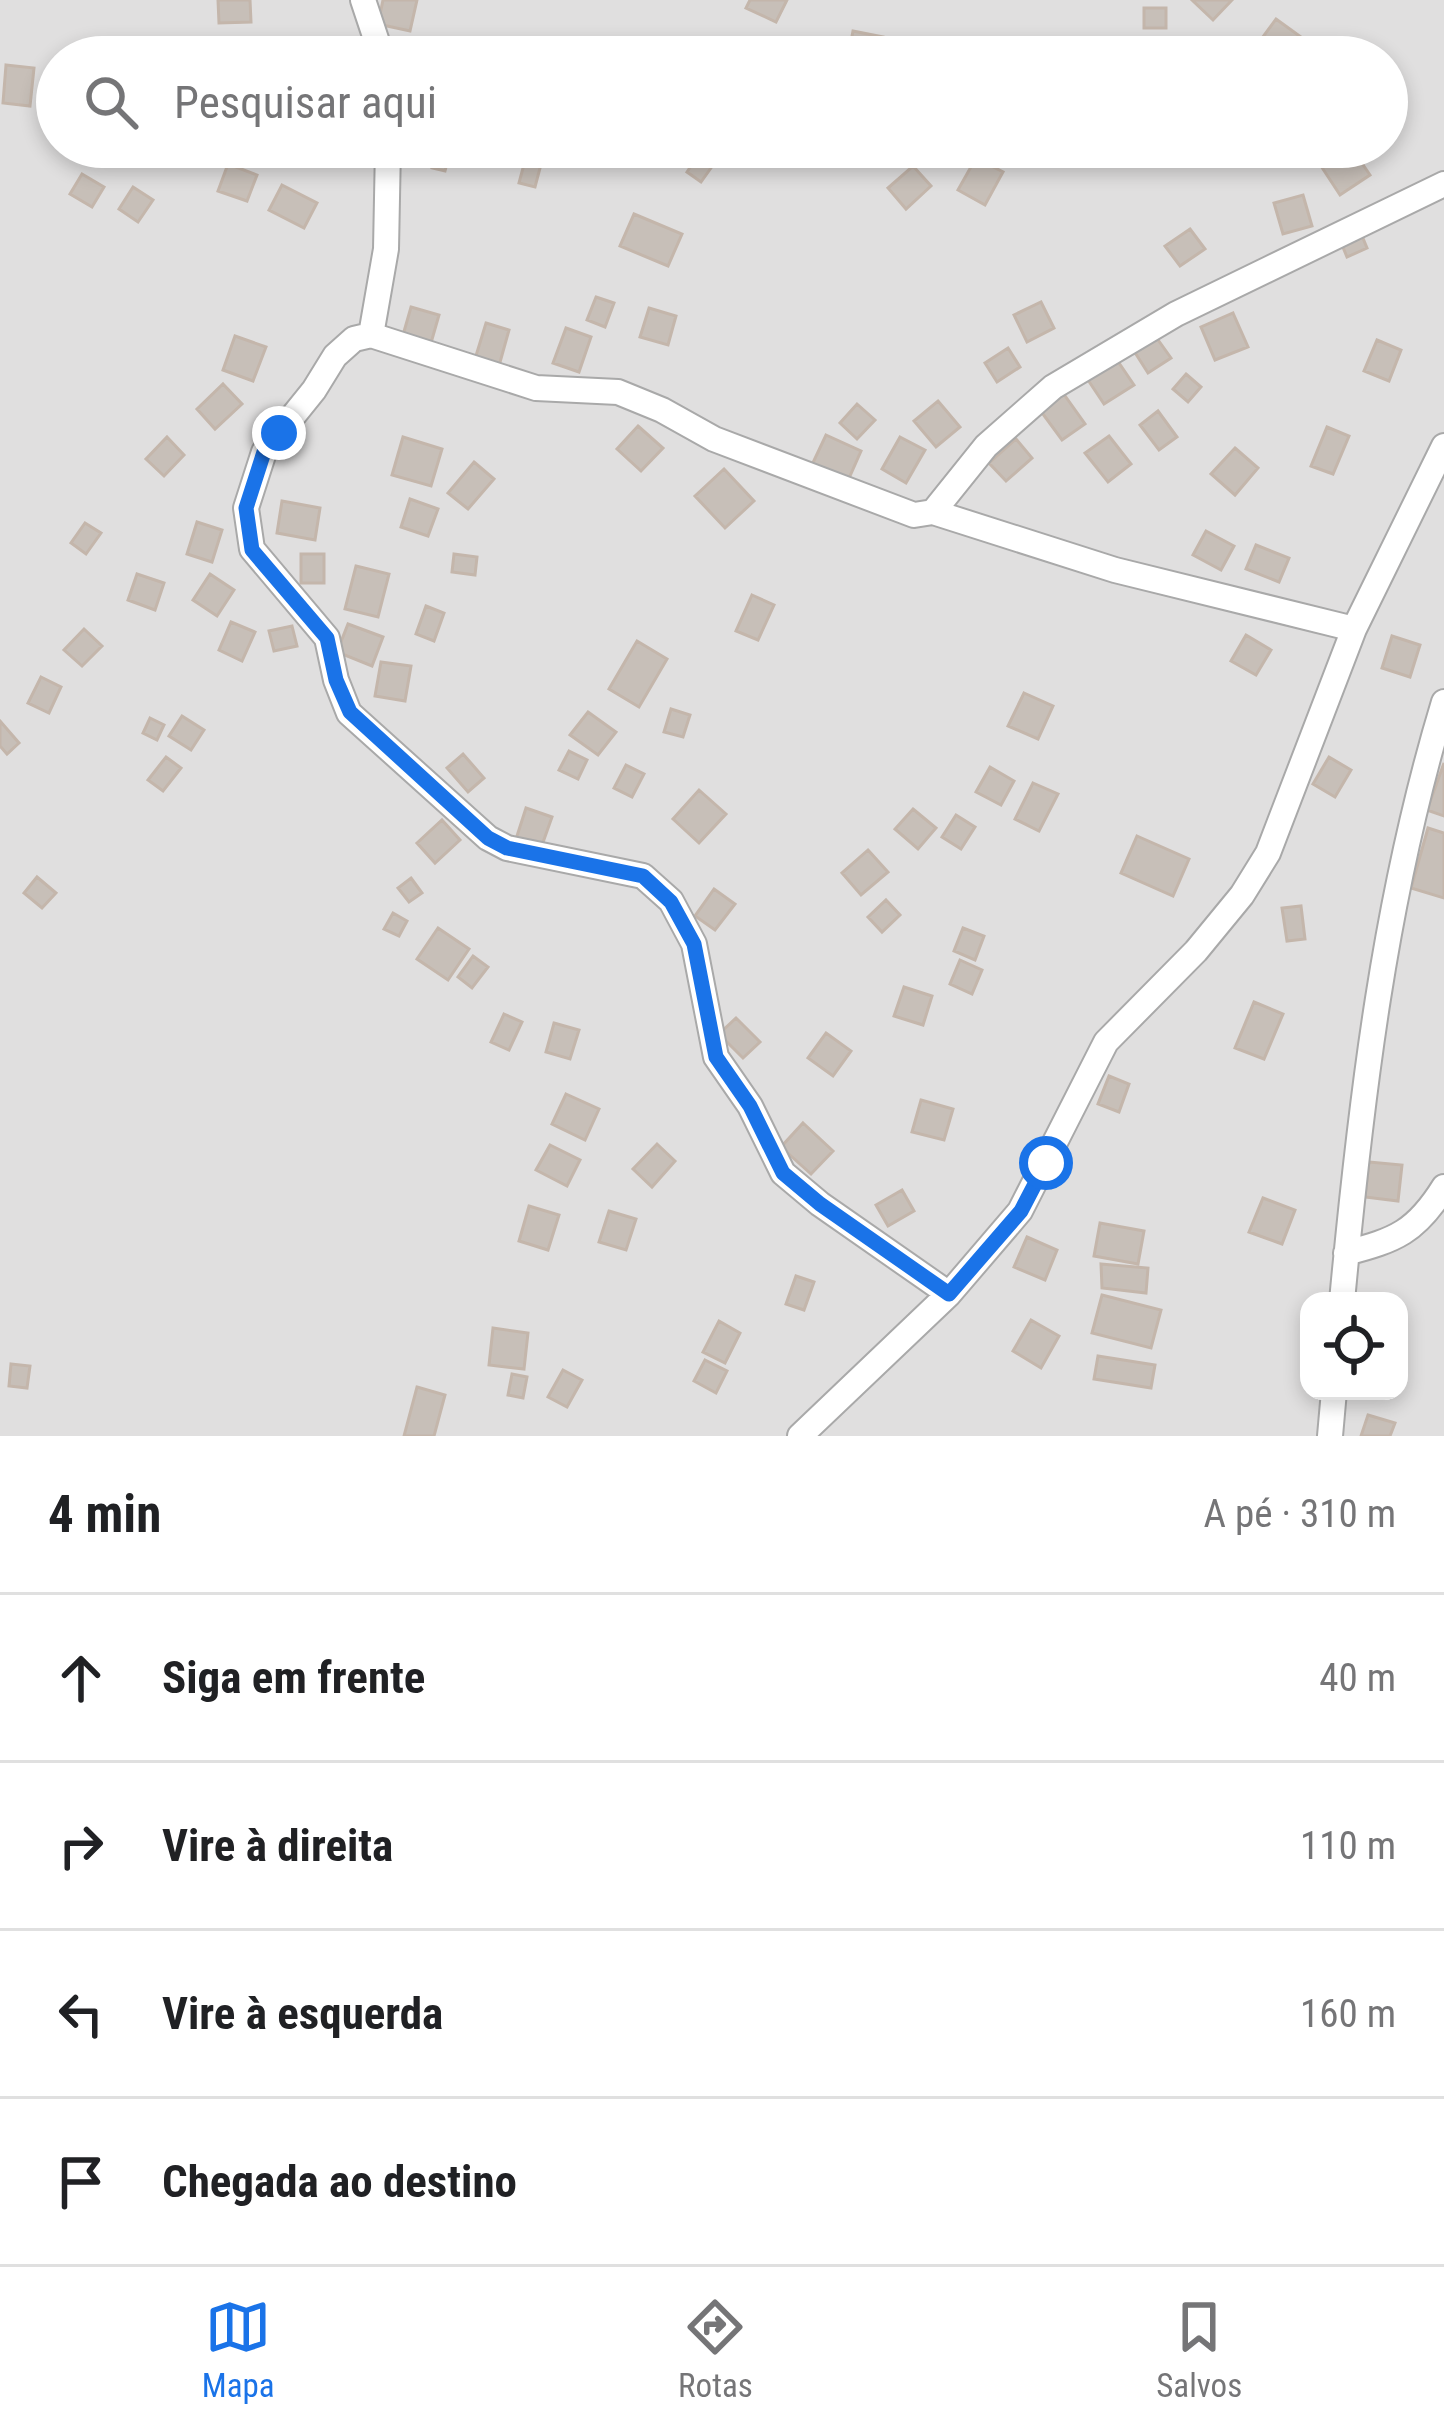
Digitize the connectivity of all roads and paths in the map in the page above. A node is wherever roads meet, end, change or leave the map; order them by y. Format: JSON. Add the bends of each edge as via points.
{"nodes":[{"id":1,"x":363,"y":0,"type":"edge"},
{"id":2,"x":376,"y":36,"type":"edge"},
{"id":3,"x":388,"y":168,"type":"edge"},
{"id":4,"x":1444,"y":184,"type":"edge"},
{"id":5,"x":371,"y":335,"type":"junction"},
{"id":6,"x":1444,"y":446,"type":"edge"},
{"id":7,"x":933,"y":512,"type":"junction"},
{"id":8,"x":1354,"y":628,"type":"junction"},
{"id":9,"x":1444,"y":701,"type":"edge"},
{"id":10,"x":1444,"y":1186,"type":"edge"},
{"id":11,"x":1346,"y":1253,"type":"junction"},
{"id":12,"x":1343,"y":1292,"type":"edge"},
{"id":13,"x":949,"y":1294,"type":"junction"},
{"id":14,"x":1333,"y":1400,"type":"edge"},
{"id":15,"x":800,"y":1436,"type":"edge"},
{"id":16,"x":1330,"y":1436,"type":"edge"}],
"edges":[{"from":1,"to":2,"type":"street"},
{"from":3,"to":5,"type":"street","via":[[386,249]]},
{"from":4,"to":7,"type":"street","via":[[1176,314],[1053,387],[986,446]]},
{"from":5,"to":7,"type":"street","via":[[536,388],[618,392],[892,508]]},
{"from":5,"to":13,"type":"street","via":[[335,356],[264,452],[246,508],[252,550],[327,638],[350,712],[488,838],[643,876],[671,902],[694,944],[716,1057],[783,1173]]},
{"from":6,"to":8,"type":"street"},
{"from":7,"to":8,"type":"street","via":[[1115,570]]},
{"from":8,"to":13,"type":"street","via":[[1268,853],[1196,952],[1106,1042],[1021,1211]]},
{"from":9,"to":11,"type":"street","via":[[1379,972]]},
{"from":10,"to":11,"type":"street","via":[[1398,1238]]},
{"from":11,"to":12,"type":"street"},
{"from":13,"to":15,"type":"street"},
{"from":14,"to":16,"type":"street"}]}
